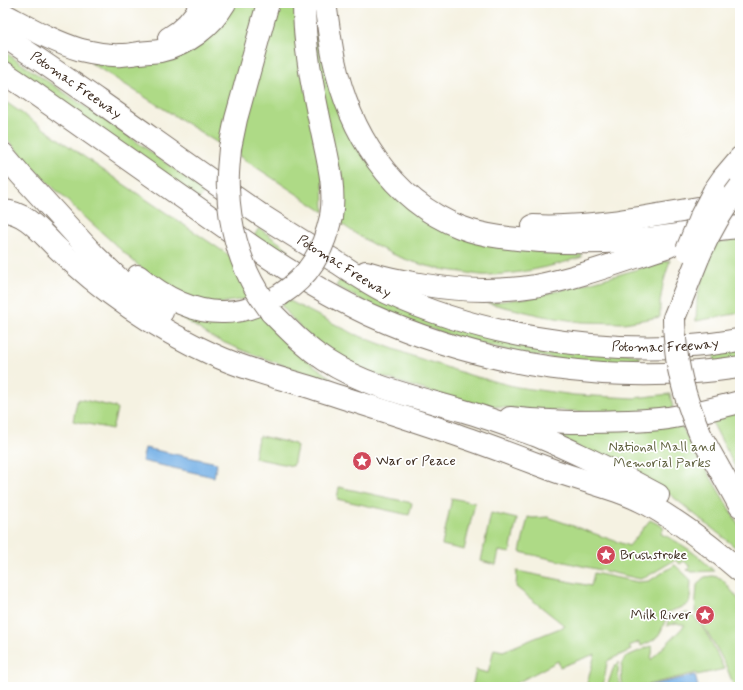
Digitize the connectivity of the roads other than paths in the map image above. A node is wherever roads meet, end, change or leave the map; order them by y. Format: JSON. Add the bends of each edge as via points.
{"nodes":[{"id":1,"x":202,"y":3,"type":"edge"},
{"id":2,"x":225,"y":3,"type":"edge"},
{"id":3,"x":268,"y":3,"type":"edge"},
{"id":4,"x":304,"y":3,"type":"edge"},
{"id":5,"x":325,"y":3,"type":"edge"},
{"id":6,"x":3,"y":14,"type":"edge"},
{"id":7,"x":3,"y":36,"type":"edge"},
{"id":8,"x":137,"y":53,"type":"junction"},
{"id":9,"x":3,"y":72,"type":"edge"},
{"id":10,"x":3,"y":149,"type":"edge"},
{"id":11,"x":3,"y":154,"type":"edge"},
{"id":12,"x":740,"y":158,"type":"edge"},
{"id":13,"x":740,"y":187,"type":"edge"},
{"id":14,"x":412,"y":198,"type":"junction"},
{"id":15,"x":740,"y":201,"type":"edge"},
{"id":16,"x":3,"y":211,"type":"edge"},
{"id":17,"x":734,"y":227,"type":"edge"},
{"id":18,"x":692,"y":256,"type":"junction"},
{"id":19,"x":334,"y":261,"type":"junction"},
{"id":20,"x":276,"y":304,"type":"junction"},
{"id":21,"x":740,"y":340,"type":"edge"},
{"id":22,"x":740,"y":367,"type":"edge"},
{"id":23,"x":288,"y":380,"type":"junction"},
{"id":24,"x":740,"y":402,"type":"edge"},
{"id":25,"x":465,"y":412,"type":"junction"},
{"id":26,"x":740,"y":506,"type":"edge"},
{"id":27,"x":740,"y":563,"type":"edge"},
{"id":28,"x":740,"y":571,"type":"edge"}],
"edges":[{"from":1,"to":8,"type":"highway","via":[[194,16],[173,36]]},
{"from":2,"to":8,"type":"highway","via":[[216,17],[188,40],[160,51]]},
{"from":3,"to":20,"type":"highway","bridge":true,"via":[[236,119],[230,148],[228,188],[229,204],[242,259],[257,292]]},
{"from":4,"to":20,"type":"highway","bridge":true,"via":[[311,78],[333,192],[333,204],[322,248],[308,271]]},
{"from":5,"to":14,"type":"highway","via":[[334,61],[352,118],[378,162]]},
{"from":6,"to":8,"type":"highway","via":[[80,50],[107,55]]},
{"from":7,"to":19,"type":"highway","name":"Potomac Freeway"},
{"from":9,"to":22,"type":"highway","name":"Potomac Freeway","via":[[275,262],[340,300],[392,325],[494,357],[575,371],[675,374]]},
{"from":10,"to":20,"type":"highway","via":[[125,265],[162,294],[186,305],[212,311],[240,310],[270,300]]},
{"from":11,"to":23,"type":"highway","via":[[95,256],[138,295],[204,338]]},
{"from":12,"to":18,"type":"highway","bridge":true,"via":[[722,178],[700,218]]},
{"from":13,"to":18,"type":"highway","bridge":true},
{"from":14,"to":15,"type":"highway","via":[[489,221],[522,226],[559,227],[629,219]]},
{"from":14,"to":17,"type":"highway","via":[[448,222],[462,228],[492,236],[528,240],[632,240]]},
{"from":16,"to":23,"type":"highway","via":[[17,213],[30,222],[106,292],[144,318],[226,360]]},
{"from":17,"to":19,"type":"highway","via":[[579,275],[514,289],[475,290],[418,284]]},
{"from":18,"to":26,"type":"highway","bridge":true,"via":[[677,287],[674,318],[679,367],[691,412],[701,436]]},
{"from":19,"to":21,"type":"highway","name":"Potomac Freeway","via":[[381,290],[409,302],[473,324],[518,334],[571,343],[642,347],[691,346]]},
{"from":20,"to":25,"type":"highway","via":[[297,338],[324,360],[349,374],[388,390]]},
{"from":23,"to":28,"type":"highway","via":[[460,436],[632,497],[692,532]]},
{"from":24,"to":25,"type":"highway","via":[[687,415],[624,422],[536,420]]},
{"from":25,"to":27,"type":"highway","via":[[538,436],[667,500],[700,524]]}]}
